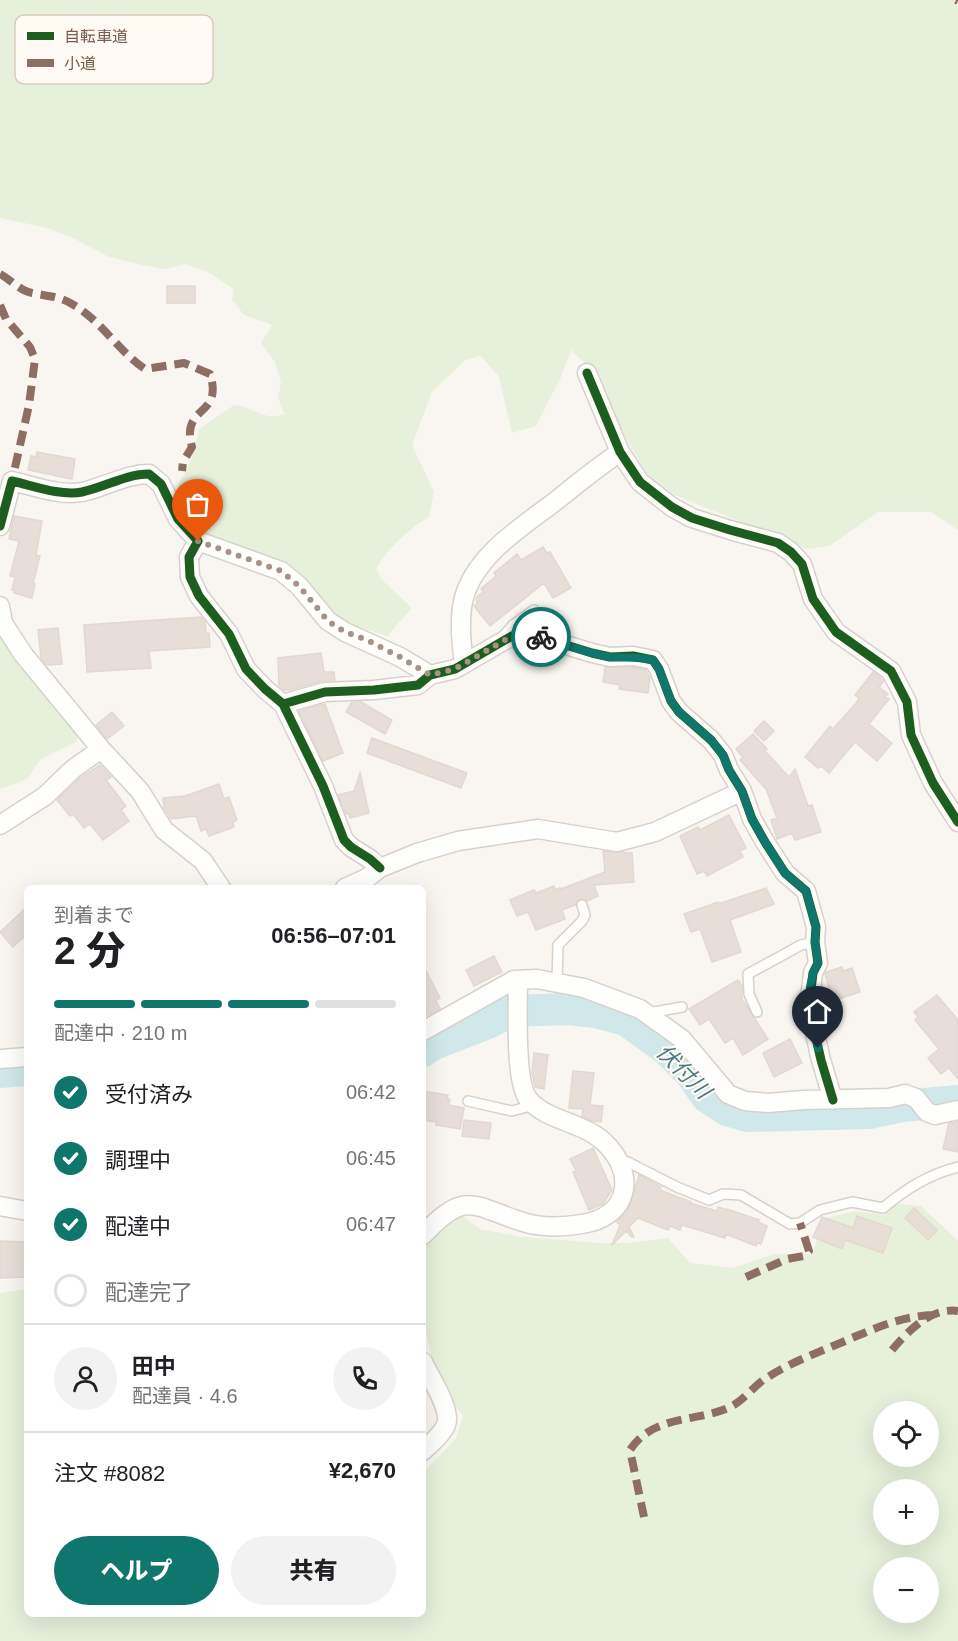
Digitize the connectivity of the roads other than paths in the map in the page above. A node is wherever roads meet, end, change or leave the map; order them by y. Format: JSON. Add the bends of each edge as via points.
{"nodes":[{"id":1,"x":587,"y":373,"type":"dead end"},
{"id":2,"x":620,"y":452,"type":"junction"},
{"id":3,"x":0,"y":526,"type":"edge"},
{"id":4,"x":198,"y":541,"type":"junction"},
{"id":5,"x":0,"y":606,"type":"edge"},
{"id":6,"x":464,"y":664,"type":"junction"},
{"id":7,"x":430,"y":675,"type":"junction"},
{"id":8,"x":283,"y":704,"type":"junction"},
{"id":9,"x":101,"y":749,"type":"junction"},
{"id":10,"x":742,"y":791,"type":"junction"},
{"id":11,"x":958,"y":822,"type":"edge"},
{"id":12,"x":0,"y":825,"type":"edge"},
{"id":13,"x":380,"y":868,"type":"junction"},
{"id":14,"x":219,"y":885,"type":"edge"},
{"id":15,"x":352,"y":885,"type":"edge"},
{"id":16,"x":582,"y":904,"type":"dead end"},
{"id":17,"x":815,"y":942,"type":"junction"},
{"id":18,"x":518,"y":980,"type":"junction"},
{"id":19,"x":557,"y":983,"type":"junction"},
{"id":20,"x":682,"y":1008,"type":"dead end"},
{"id":21,"x":757,"y":1012,"type":"dead end"},
{"id":22,"x":647,"y":1014,"type":"junction"},
{"id":23,"x":426,"y":1029,"type":"edge"},
{"id":24,"x":24,"y":1057,"type":"edge"},
{"id":25,"x":0,"y":1059,"type":"edge"},
{"id":26,"x":833,"y":1100,"type":"junction"},
{"id":27,"x":468,"y":1101,"type":"dead end"},
{"id":28,"x":534,"y":1105,"type":"junction"},
{"id":29,"x":958,"y":1110,"type":"edge"},
{"id":30,"x":620,"y":1161,"type":"junction"},
{"id":31,"x":958,"y":1167,"type":"edge"},
{"id":32,"x":0,"y":1206,"type":"edge"},
{"id":33,"x":24,"y":1210,"type":"edge"},
{"id":34,"x":426,"y":1232,"type":"edge"},
{"id":35,"x":426,"y":1368,"type":"edge"},
{"id":36,"x":426,"y":1448,"type":"edge"}],
"edges":[{"from":1,"to":2,"type":"street"},
{"from":2,"to":6,"type":"street","via":[[521,527],[477,569],[466,592],[462,615],[460,640]]},
{"from":2,"to":11,"type":"street","via":[[640,483],[672,507],[711,525],[778,543],[802,564],[813,599],[836,632],[891,671],[907,702],[911,735],[933,783]]},
{"from":3,"to":4,"type":"street","via":[[12,481],[55,491],[80,492],[150,474],[161,484],[178,519]]},
{"from":4,"to":7,"type":"street","via":[[281,571],[328,621]]},
{"from":4,"to":8,"type":"street","via":[[189,557],[190,577],[199,596],[229,634],[246,669]]},
{"from":5,"to":9,"type":"street","via":[[3,623],[23,654]]},
{"from":6,"to":7,"type":"street"},
{"from":6,"to":10,"type":"street","via":[[512,636],[527,633],[610,657],[653,660],[671,701],[723,755]]},
{"from":7,"to":8,"type":"street","via":[[418,685],[404,688],[325,692]]},
{"from":8,"to":13,"type":"street","via":[[344,840]]},
{"from":9,"to":12,"type":"street","via":[[45,796]]},
{"from":9,"to":14,"type":"street","via":[[140,791],[164,830],[203,861]]},
{"from":10,"to":13,"type":"street","via":[[655,832],[617,842],[538,829],[443,845]]},
{"from":10,"to":17,"type":"street","via":[[765,842],[785,873],[806,891],[816,927]]},
{"from":13,"to":15,"type":"street"},
{"from":16,"to":19,"type":"lane","via":[[582,921],[558,945]]},
{"from":17,"to":21,"type":"lane","via":[[801,945],[748,974],[749,994]]},
{"from":17,"to":26,"type":"street","via":[[818,963],[810,987],[809,1008]]},
{"from":18,"to":19,"type":"street"},
{"from":18,"to":23,"type":"street"},
{"from":18,"to":28,"type":"street","via":[[519,1069],[522,1089]]},
{"from":19,"to":22,"type":"street","via":[[600,994]]},
{"from":20,"to":22,"type":"lane"},
{"from":22,"to":26,"type":"street","via":[[682,1039],[728,1094],[745,1101],[768,1103]]},
{"from":24,"to":25,"type":"street"},
{"from":26,"to":29,"type":"street","via":[[905,1094],[935,1115]]},
{"from":27,"to":28,"type":"lane","via":[[512,1111]]},
{"from":28,"to":30,"type":"street","via":[[595,1134]]},
{"from":30,"to":31,"type":"lane","via":[[709,1200],[723,1194],[741,1195],[790,1224],[800,1223],[820,1210],[852,1202],[883,1208],[918,1182]]},
{"from":30,"to":34,"type":"street","via":[[625,1181],[622,1198],[614,1210],[597,1221],[560,1226],[524,1223],[472,1204],[446,1213]]},
{"from":32,"to":33,"type":"street"},
{"from":35,"to":36,"type":"street","via":[[447,1418],[446,1426]]}]}
